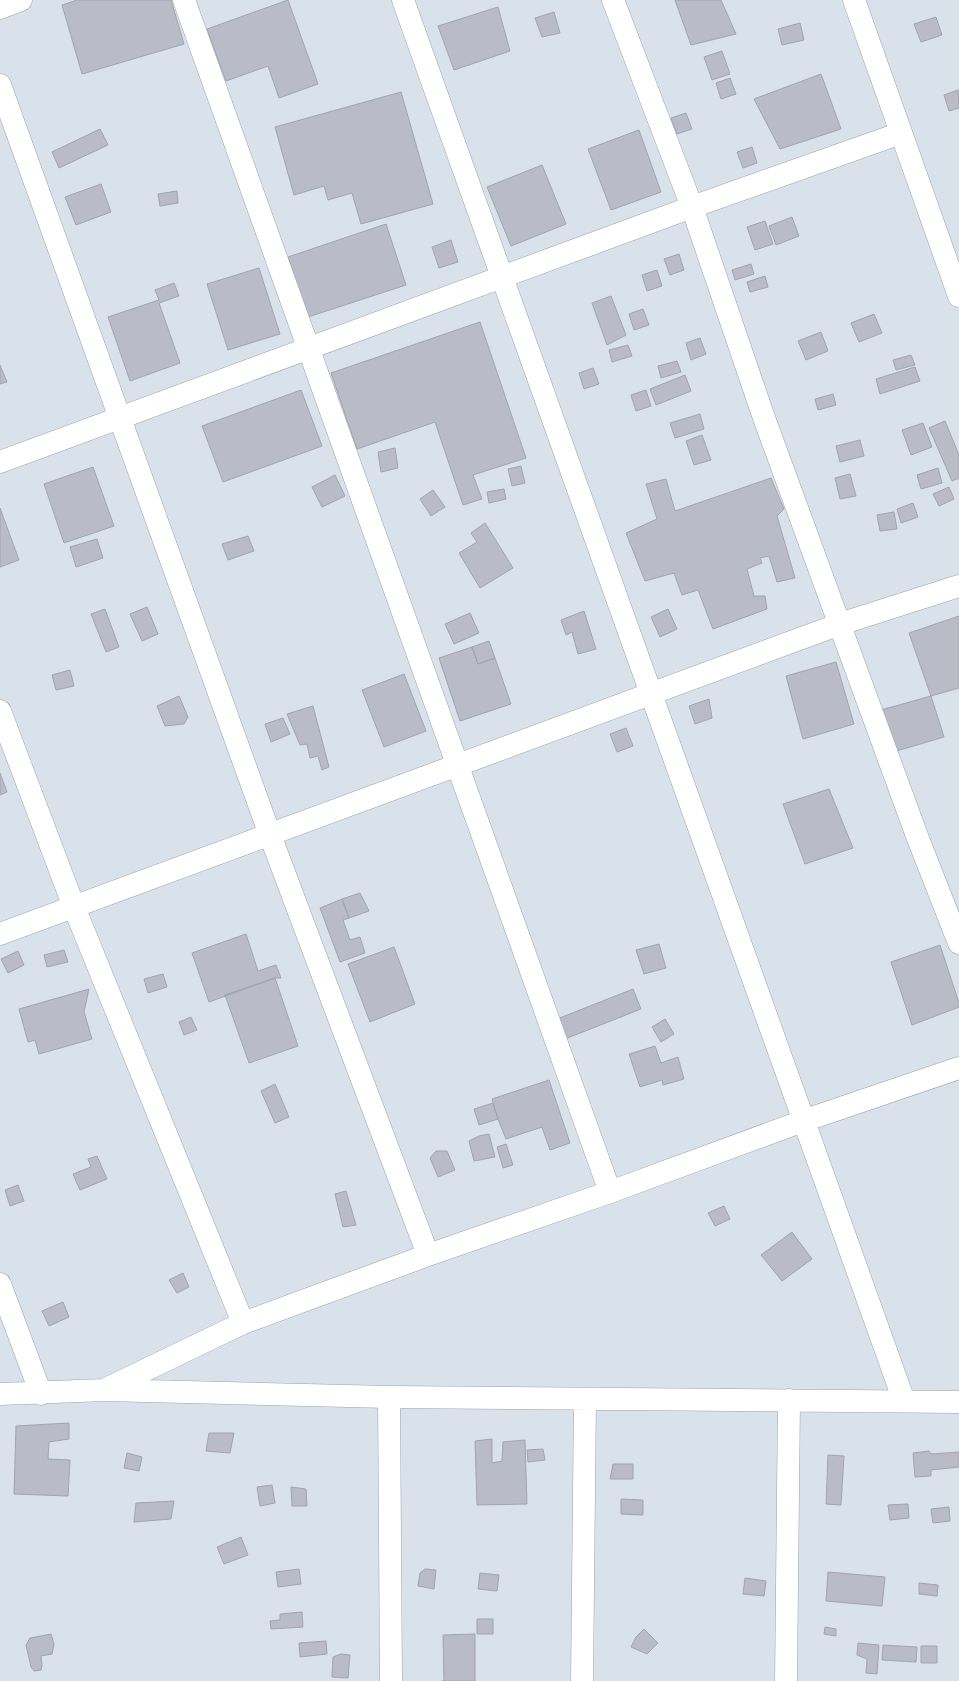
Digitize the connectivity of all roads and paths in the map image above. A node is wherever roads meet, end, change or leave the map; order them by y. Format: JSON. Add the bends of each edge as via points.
{"nodes":[{"id":1,"x":21,"y":0,"type":"edge"},
{"id":2,"x":184,"y":0,"type":"edge"},
{"id":3,"x":403,"y":0,"type":"edge"},
{"id":4,"x":613,"y":0,"type":"edge"},
{"id":5,"x":854,"y":0,"type":"edge"},
{"id":6,"x":0,"y":8,"type":"edge"},
{"id":7,"x":0,"y":85,"type":"edge"},
{"id":8,"x":901,"y":133,"type":"junction"},
{"id":9,"x":692,"y":207,"type":"junction"},
{"id":10,"x":502,"y":278,"type":"junction"},
{"id":11,"x":959,"y":296,"type":"edge"},
{"id":12,"x":306,"y":349,"type":"junction"},
{"id":13,"x":120,"y":418,"type":"junction"},
{"id":14,"x":0,"y":462,"type":"edge"},
{"id":15,"x":959,"y":586,"type":"edge"},
{"id":16,"x":840,"y":624,"type":"junction"},
{"id":17,"x":651,"y":694,"type":"junction"},
{"id":18,"x":0,"y":711,"type":"edge"},
{"id":19,"x":455,"y":767,"type":"junction"},
{"id":20,"x":270,"y":835,"type":"junction"},
{"id":21,"x":74,"y":907,"type":"junction"},
{"id":22,"x":0,"y":934,"type":"edge"},
{"id":23,"x":959,"y":943,"type":"edge"},
{"id":24,"x":959,"y":1068,"type":"edge"},
{"id":25,"x":803,"y":1121,"type":"junction"},
{"id":26,"x":610,"y":1192,"type":"junction"},
{"id":27,"x":428,"y":1255,"type":"junction"},
{"id":28,"x":0,"y":1284,"type":"edge"},
{"id":29,"x":243,"y":1323,"type":"junction"},
{"id":30,"x":105,"y":1390,"type":"junction"},
{"id":31,"x":0,"y":1394,"type":"edge"},
{"id":32,"x":41,"y":1394,"type":"junction"},
{"id":33,"x":389,"y":1397,"type":"junction"},
{"id":34,"x":585,"y":1399,"type":"junction"},
{"id":35,"x":789,"y":1400,"type":"junction"},
{"id":36,"x":904,"y":1401,"type":"junction"},
{"id":37,"x":959,"y":1402,"type":"edge"},
{"id":38,"x":391,"y":1681,"type":"edge"},
{"id":39,"x":582,"y":1681,"type":"edge"},
{"id":40,"x":786,"y":1681,"type":"edge"}],
"edges":[{"from":1,"to":6,"type":"street"},
{"from":2,"to":12,"type":"street"},
{"from":3,"to":10,"type":"street"},
{"from":4,"to":9,"type":"street"},
{"from":5,"to":8,"type":"street"},
{"from":7,"to":13,"type":"street"},
{"from":8,"to":9,"type":"street"},
{"from":8,"to":11,"type":"street"},
{"from":9,"to":10,"type":"street"},
{"from":9,"to":16,"type":"street","via":[[763,415]]},
{"from":10,"to":12,"type":"street"},
{"from":10,"to":17,"type":"street"},
{"from":12,"to":13,"type":"street"},
{"from":12,"to":19,"type":"street"},
{"from":13,"to":14,"type":"street"},
{"from":13,"to":20,"type":"street"},
{"from":15,"to":16,"type":"street"},
{"from":16,"to":17,"type":"street"},
{"from":16,"to":23,"type":"street"},
{"from":17,"to":19,"type":"street"},
{"from":17,"to":25,"type":"street"},
{"from":18,"to":21,"type":"street"},
{"from":19,"to":20,"type":"street"},
{"from":19,"to":26,"type":"street"},
{"from":20,"to":21,"type":"street"},
{"from":20,"to":27,"type":"street"},
{"from":21,"to":22,"type":"street"},
{"from":21,"to":29,"type":"street"},
{"from":24,"to":25,"type":"street"},
{"from":25,"to":26,"type":"street"},
{"from":25,"to":36,"type":"street"},
{"from":26,"to":27,"type":"street"},
{"from":27,"to":29,"type":"street"},
{"from":28,"to":32,"type":"street"},
{"from":29,"to":30,"type":"street"},
{"from":30,"to":32,"type":"street"},
{"from":30,"to":33,"type":"street"},
{"from":31,"to":32,"type":"street"},
{"from":33,"to":34,"type":"street"},
{"from":33,"to":38,"type":"street"},
{"from":34,"to":35,"type":"street"},
{"from":34,"to":39,"type":"street"},
{"from":35,"to":36,"type":"street"},
{"from":35,"to":40,"type":"street"},
{"from":36,"to":37,"type":"street"}]}
